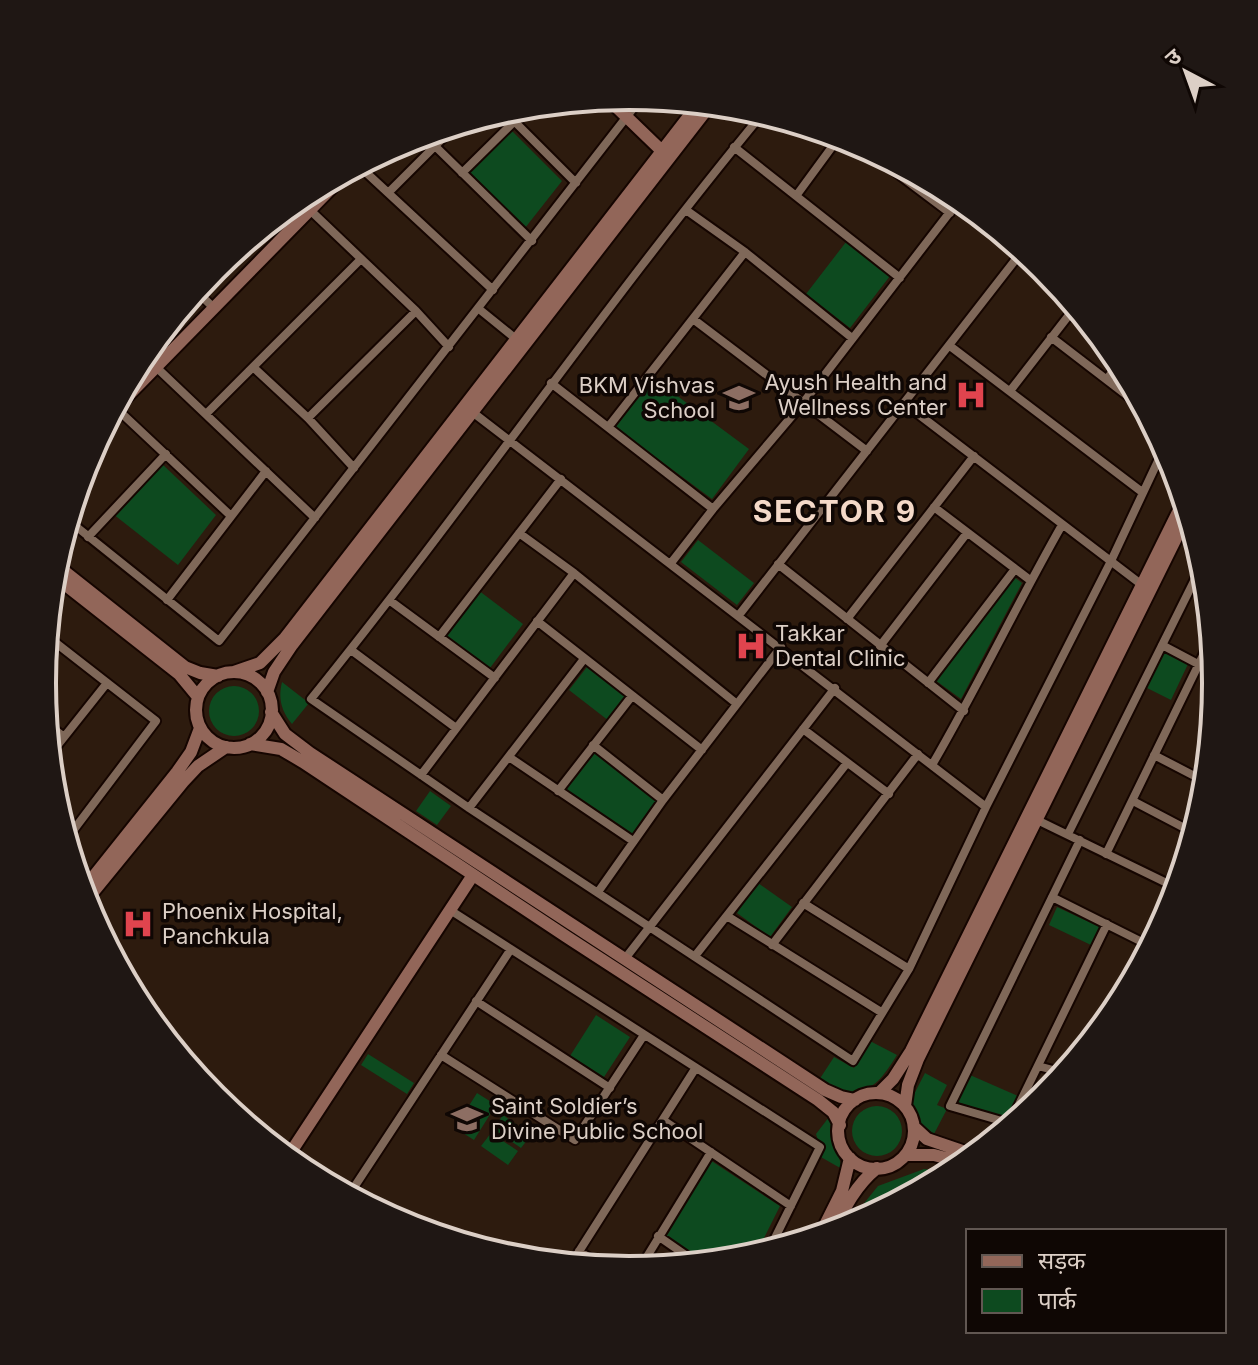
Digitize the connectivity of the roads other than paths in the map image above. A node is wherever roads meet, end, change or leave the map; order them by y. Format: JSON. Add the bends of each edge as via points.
{"nodes":[{"id":1,"x":621,"y":110,"type":"edge"},
{"id":2,"x":633,"y":110,"type":"edge"},
{"id":3,"x":693,"y":113,"type":"edge"},
{"id":4,"x":702,"y":114,"type":"edge"},
{"id":5,"x":628,"y":117,"type":"junction"},
{"id":6,"x":514,"y":121,"type":"edge"},
{"id":7,"x":513,"y":122,"type":"edge"},
{"id":8,"x":754,"y":124,"type":"edge"},
{"id":9,"x":439,"y":142,"type":"edge"},
{"id":10,"x":435,"y":146,"type":"junction"},
{"id":11,"x":734,"y":147,"type":"junction"},
{"id":12,"x":832,"y":147,"type":"edge"},
{"id":13,"x":665,"y":155,"type":"junction"},
{"id":14,"x":462,"y":173,"type":"junction"},
{"id":15,"x":367,"y":174,"type":"edge"},
{"id":16,"x":576,"y":183,"type":"junction"},
{"id":17,"x":910,"y":183,"type":"edge"},
{"id":18,"x":388,"y":193,"type":"junction"},
{"id":19,"x":796,"y":196,"type":"junction"},
{"id":20,"x":318,"y":201,"type":"edge"},
{"id":21,"x":310,"y":210,"type":"junction"},
{"id":22,"x":686,"y":210,"type":"junction"},
{"id":23,"x":952,"y":210,"type":"edge"},
{"id":24,"x":950,"y":213,"type":"junction"},
{"id":25,"x":532,"y":241,"type":"junction"},
{"id":26,"x":745,"y":252,"type":"junction"},
{"id":27,"x":360,"y":260,"type":"junction"},
{"id":28,"x":1015,"y":260,"type":"edge"},
{"id":29,"x":900,"y":278,"type":"junction"},
{"id":30,"x":493,"y":290,"type":"junction"},
{"id":31,"x":204,"y":299,"type":"edge"},
{"id":32,"x":214,"y":308,"type":"junction"},
{"id":33,"x":479,"y":309,"type":"junction"},
{"id":34,"x":416,"y":311,"type":"junction"},
{"id":35,"x":1069,"y":315,"type":"edge"},
{"id":36,"x":693,"y":319,"type":"junction"},
{"id":37,"x":1051,"y":337,"type":"junction"},
{"id":38,"x":852,"y":338,"type":"junction"},
{"id":39,"x":516,"y":339,"type":"junction"},
{"id":40,"x":950,"y":346,"type":"junction"},
{"id":41,"x":449,"y":347,"type":"junction"},
{"id":42,"x":156,"y":367,"type":"junction"},
{"id":43,"x":253,"y":367,"type":"junction"},
{"id":44,"x":1111,"y":374,"type":"edge"},
{"id":45,"x":1107,"y":379,"type":"junction"},
{"id":46,"x":142,"y":381,"type":"edge"},
{"id":47,"x":551,"y":383,"type":"junction"},
{"id":48,"x":1010,"y":391,"type":"junction"},
{"id":49,"x":1122,"y":391,"type":"edge"},
{"id":50,"x":803,"y":403,"type":"junction"},
{"id":51,"x":905,"y":404,"type":"junction"},
{"id":52,"x":468,"y":409,"type":"junction"},
{"id":53,"x":206,"y":414,"type":"junction"},
{"id":54,"x":121,"y":418,"type":"edge"},
{"id":55,"x":308,"y":418,"type":"junction"},
{"id":56,"x":609,"y":426,"type":"junction"},
{"id":57,"x":511,"y":440,"type":"junction"},
{"id":58,"x":867,"y":451,"type":"junction"},
{"id":59,"x":166,"y":454,"type":"junction"},
{"id":60,"x":974,"y":456,"type":"junction"},
{"id":61,"x":1157,"y":461,"type":"edge"},
{"id":62,"x":354,"y":468,"type":"junction"},
{"id":63,"x":266,"y":471,"type":"junction"},
{"id":64,"x":561,"y":479,"type":"junction"},
{"id":65,"x":1142,"y":492,"type":"junction"},
{"id":66,"x":934,"y":507,"type":"junction"},
{"id":67,"x":713,"y":509,"type":"junction"},
{"id":68,"x":231,"y":516,"type":"junction"},
{"id":69,"x":1177,"y":516,"type":"edge"},
{"id":70,"x":315,"y":518,"type":"junction"},
{"id":71,"x":1062,"y":525,"type":"junction"},
{"id":72,"x":78,"y":528,"type":"edge"},
{"id":73,"x":1180,"y":528,"type":"edge"},
{"id":74,"x":519,"y":533,"type":"junction"},
{"id":75,"x":967,"y":533,"type":"junction"},
{"id":76,"x":88,"y":537,"type":"junction"},
{"id":77,"x":1111,"y":561,"type":"junction"},
{"id":78,"x":671,"y":563,"type":"junction"},
{"id":79,"x":778,"y":564,"type":"junction"},
{"id":80,"x":1015,"y":569,"type":"junction"},
{"id":81,"x":67,"y":573,"type":"edge"},
{"id":82,"x":574,"y":573,"type":"junction"},
{"id":83,"x":1030,"y":580,"type":"junction"},
{"id":84,"x":1193,"y":583,"type":"edge"},
{"id":85,"x":65,"y":584,"type":"edge"},
{"id":86,"x":1146,"y":588,"type":"junction"},
{"id":87,"x":167,"y":600,"type":"junction"},
{"id":88,"x":389,"y":600,"type":"junction"},
{"id":89,"x":739,"y":615,"type":"junction"},
{"id":90,"x":847,"y":619,"type":"junction"},
{"id":91,"x":537,"y":621,"type":"junction"},
{"id":92,"x":439,"y":637,"type":"junction"},
{"id":93,"x":57,"y":644,"type":"edge"},
{"id":94,"x":1162,"y":645,"type":"junction"},
{"id":95,"x":880,"y":646,"type":"junction"},
{"id":96,"x":781,"y":647,"type":"junction"},
{"id":97,"x":351,"y":650,"type":"junction"},
{"id":98,"x":1201,"y":658,"type":"edge"},
{"id":99,"x":584,"y":659,"type":"junction"},
{"id":100,"x":1198,"y":664,"type":"junction"},
{"id":101,"x":234,"y":672,"type":"junction"},
{"id":102,"x":218,"y":676,"type":"junction"},
{"id":103,"x":495,"y":678,"type":"junction"},
{"id":104,"x":107,"y":683,"type":"junction"},
{"id":105,"x":928,"y":683,"type":"junction"},
{"id":106,"x":835,"y":688,"type":"junction"},
{"id":107,"x":267,"y":692,"type":"junction"},
{"id":108,"x":632,"y":696,"type":"junction"},
{"id":109,"x":198,"y":697,"type":"junction"},
{"id":110,"x":737,"y":704,"type":"junction"},
{"id":111,"x":964,"y":711,"type":"junction"},
{"id":112,"x":271,"y":712,"type":"junction"},
{"id":113,"x":200,"y":728,"type":"junction"},
{"id":114,"x":456,"y":728,"type":"junction"},
{"id":115,"x":803,"y":729,"type":"junction"},
{"id":116,"x":58,"y":733,"type":"edge"},
{"id":117,"x":64,"y":737,"type":"junction"},
{"id":118,"x":59,"y":743,"type":"edge"},
{"id":119,"x":250,"y":744,"type":"junction"},
{"id":120,"x":593,"y":745,"type":"junction"},
{"id":121,"x":226,"y":747,"type":"junction"},
{"id":122,"x":702,"y":750,"type":"junction"},
{"id":123,"x":918,"y":754,"type":"junction"},
{"id":124,"x":1154,"y":755,"type":"junction"},
{"id":125,"x":509,"y":757,"type":"junction"},
{"id":126,"x":847,"y":763,"type":"junction"},
{"id":127,"x":932,"y":765,"type":"junction"},
{"id":128,"x":421,"y":775,"type":"junction"},
{"id":129,"x":1194,"y":776,"type":"edge"},
{"id":130,"x":558,"y":791,"type":"junction"},
{"id":131,"x":889,"y":794,"type":"junction"},
{"id":132,"x":663,"y":800,"type":"junction"},
{"id":133,"x":1133,"y":801,"type":"junction"},
{"id":134,"x":986,"y":807,"type":"junction"},
{"id":135,"x":469,"y":808,"type":"junction"},
{"id":136,"x":1032,"y":818,"type":"junction"},
{"id":137,"x":1183,"y":827,"type":"edge"},
{"id":138,"x":75,"y":828,"type":"edge"},
{"id":139,"x":1068,"y":834,"type":"junction"},
{"id":140,"x":1080,"y":840,"type":"junction"},
{"id":141,"x":633,"y":841,"type":"junction"},
{"id":142,"x":1106,"y":854,"type":"junction"},
{"id":143,"x":473,"y":875,"type":"junction"},
{"id":144,"x":91,"y":880,"type":"edge"},
{"id":145,"x":1166,"y":883,"type":"edge"},
{"id":146,"x":95,"y":890,"type":"edge"},
{"id":147,"x":598,"y":892,"type":"junction"},
{"id":148,"x":1052,"y":897,"type":"junction"},
{"id":149,"x":803,"y":903,"type":"junction"},
{"id":150,"x":450,"y":910,"type":"junction"},
{"id":151,"x":727,"y":916,"type":"junction"},
{"id":152,"x":1107,"y":924,"type":"junction"},
{"id":153,"x":650,"y":926,"type":"junction"},
{"id":154,"x":1140,"y":941,"type":"edge"},
{"id":155,"x":772,"y":945,"type":"junction"},
{"id":156,"x":511,"y":949,"type":"junction"},
{"id":157,"x":695,"y":956,"type":"junction"},
{"id":158,"x":624,"y":960,"type":"junction"},
{"id":159,"x":909,"y":969,"type":"junction"},
{"id":160,"x":476,"y":1001,"type":"junction"},
{"id":161,"x":881,"y":1012,"type":"junction"},
{"id":162,"x":644,"y":1035,"type":"junction"},
{"id":163,"x":441,"y":1055,"type":"junction"},
{"id":164,"x":1038,"y":1066,"type":"junction"},
{"id":165,"x":695,"y":1069,"type":"junction"},
{"id":166,"x":1051,"y":1070,"type":"edge"},
{"id":167,"x":610,"y":1088,"type":"junction"},
{"id":168,"x":879,"y":1093,"type":"junction"},
{"id":169,"x":1023,"y":1098,"type":"edge"},
{"id":170,"x":855,"y":1100,"type":"junction"},
{"id":171,"x":905,"y":1106,"type":"junction"},
{"id":172,"x":663,"y":1120,"type":"junction"},
{"id":173,"x":998,"y":1120,"type":"edge"},
{"id":174,"x":840,"y":1125,"type":"junction"},
{"id":175,"x":914,"y":1127,"type":"junction"},
{"id":176,"x":294,"y":1147,"type":"edge"},
{"id":177,"x":960,"y":1150,"type":"edge"},
{"id":178,"x":711,"y":1152,"type":"junction"},
{"id":179,"x":906,"y":1155,"type":"junction"},
{"id":180,"x":850,"y":1158,"type":"junction"},
{"id":181,"x":948,"y":1159,"type":"edge"},
{"id":182,"x":877,"y":1168,"type":"junction"},
{"id":183,"x":355,"y":1186,"type":"edge"},
{"id":184,"x":791,"y":1206,"type":"junction"},
{"id":185,"x":842,"y":1214,"type":"edge"},
{"id":186,"x":828,"y":1220,"type":"edge"},
{"id":187,"x":658,"y":1236,"type":"junction"},
{"id":188,"x":776,"y":1236,"type":"edge"},
{"id":189,"x":579,"y":1251,"type":"joint"},
{"id":190,"x":583,"y":1253,"type":"edge"},
{"id":191,"x":682,"y":1253,"type":"edge"},
{"id":192,"x":647,"y":1255,"type":"edge"}],
"edges":[{"from":1,"to":5,"type":"street"},
{"from":2,"to":5,"type":"street"},
{"from":3,"to":13,"type":"street"},
{"from":4,"to":13,"type":"street"},
{"from":5,"to":13,"type":"street"},
{"from":5,"to":16,"type":"street"},
{"from":6,"to":16,"type":"street"},
{"from":7,"to":14,"type":"street"},
{"from":8,"to":11,"type":"street"},
{"from":9,"to":10,"type":"street"},
{"from":10,"to":14,"type":"street"},
{"from":10,"to":18,"type":"street"},
{"from":11,"to":19,"type":"street"},
{"from":11,"to":22,"type":"street"},
{"from":12,"to":19,"type":"street"},
{"from":13,"to":39,"type":"street"},
{"from":13,"to":52,"type":"street"},
{"from":14,"to":25,"type":"street"},
{"from":15,"to":18,"type":"street"},
{"from":16,"to":25,"type":"street"},
{"from":17,"to":24,"type":"street"},
{"from":18,"to":30,"type":"street"},
{"from":19,"to":29,"type":"street"},
{"from":20,"to":21,"type":"street"},
{"from":21,"to":27,"type":"street"},
{"from":21,"to":32,"type":"street"},
{"from":22,"to":26,"type":"street"},
{"from":22,"to":47,"type":"street"},
{"from":23,"to":24,"type":"street"},
{"from":24,"to":29,"type":"street"},
{"from":25,"to":30,"type":"street"},
{"from":26,"to":36,"type":"street"},
{"from":26,"to":38,"type":"street"},
{"from":27,"to":34,"type":"street"},
{"from":27,"to":43,"type":"street"},
{"from":28,"to":40,"type":"street"},
{"from":29,"to":38,"type":"street"},
{"from":30,"to":33,"type":"street"},
{"from":31,"to":32,"type":"street"},
{"from":32,"to":42,"type":"street"},
{"from":33,"to":39,"type":"street"},
{"from":33,"to":41,"type":"street"},
{"from":34,"to":41,"type":"street"},
{"from":34,"to":55,"type":"street"},
{"from":35,"to":37,"type":"street"},
{"from":36,"to":50,"type":"street"},
{"from":36,"to":56,"type":"street"},
{"from":37,"to":45,"type":"street"},
{"from":37,"to":48,"type":"street"},
{"from":38,"to":50,"type":"street"},
{"from":39,"to":52,"type":"street"},
{"from":40,"to":48,"type":"street"},
{"from":40,"to":51,"type":"street"},
{"from":41,"to":62,"type":"street"},
{"from":42,"to":46,"type":"street"},
{"from":42,"to":53,"type":"street"},
{"from":43,"to":53,"type":"street"},
{"from":43,"to":55,"type":"street"},
{"from":44,"to":45,"type":"street"},
{"from":45,"to":49,"type":"street"},
{"from":47,"to":56,"type":"street"},
{"from":47,"to":57,"type":"street"},
{"from":48,"to":65,"type":"street"},
{"from":50,"to":58,"type":"street"},
{"from":50,"to":67,"type":"street"},
{"from":51,"to":58,"type":"street"},
{"from":51,"to":60,"type":"street"},
{"from":52,"to":57,"type":"street"},
{"from":52,"to":101,"type":"street","via":[[285,638],[260,663]]},
{"from":52,"to":107,"type":"street","via":[[292,645]]},
{"from":53,"to":63,"type":"street"},
{"from":54,"to":59,"type":"street"},
{"from":55,"to":62,"type":"street"},
{"from":56,"to":67,"type":"street"},
{"from":57,"to":64,"type":"street"},
{"from":57,"to":88,"type":"street"},
{"from":58,"to":79,"type":"street"},
{"from":59,"to":68,"type":"street"},
{"from":59,"to":76,"type":"street"},
{"from":60,"to":66,"type":"street"},
{"from":60,"to":71,"type":"street"},
{"from":61,"to":65,"type":"street"},
{"from":62,"to":70,"type":"street"},
{"from":63,"to":68,"type":"street"},
{"from":63,"to":70,"type":"street"},
{"from":64,"to":74,"type":"street"},
{"from":64,"to":78,"type":"street"},
{"from":65,"to":77,"type":"street"},
{"from":66,"to":75,"type":"street"},
{"from":66,"to":90,"type":"street"},
{"from":67,"to":78,"type":"street"},
{"from":68,"to":87,"type":"street"},
{"from":69,"to":86,"type":"street"},
{"from":70,"to":87,"type":"street","via":[[219,641]]},
{"from":71,"to":77,"type":"street"},
{"from":71,"to":83,"type":"street"},
{"from":72,"to":76,"type":"street"},
{"from":73,"to":86,"type":"street"},
{"from":74,"to":82,"type":"street"},
{"from":74,"to":92,"type":"street"},
{"from":75,"to":80,"type":"street"},
{"from":75,"to":95,"type":"street"},
{"from":76,"to":87,"type":"street"},
{"from":77,"to":86,"type":"street"},
{"from":77,"to":134,"type":"street"},
{"from":78,"to":89,"type":"street"},
{"from":79,"to":89,"type":"street"},
{"from":79,"to":90,"type":"street"},
{"from":80,"to":83,"type":"street"},
{"from":80,"to":105,"type":"street"},
{"from":81,"to":102,"type":"street","via":[[185,667]]},
{"from":82,"to":91,"type":"street"},
{"from":82,"to":110,"type":"street"},
{"from":83,"to":111,"type":"street"},
{"from":84,"to":94,"type":"street"},
{"from":85,"to":109,"type":"street","via":[[179,674]]},
{"from":86,"to":136,"type":"street"},
{"from":88,"to":92,"type":"street"},
{"from":88,"to":97,"type":"street"},
{"from":89,"to":96,"type":"street"},
{"from":90,"to":95,"type":"street"},
{"from":91,"to":99,"type":"street"},
{"from":91,"to":103,"type":"street"},
{"from":92,"to":103,"type":"street"},
{"from":93,"to":104,"type":"street"},
{"from":94,"to":100,"type":"street"},
{"from":94,"to":139,"type":"street"},
{"from":95,"to":105,"type":"street"},
{"from":96,"to":106,"type":"street"},
{"from":96,"to":110,"type":"street"},
{"from":97,"to":114,"type":"street"},
{"from":97,"to":128,"type":"street","via":[[311,699]]},
{"from":98,"to":100,"type":"street"},
{"from":99,"to":108,"type":"street"},
{"from":99,"to":125,"type":"street"},
{"from":100,"to":124,"type":"street"},
{"from":101,"to":102,"type":"street"},
{"from":101,"to":107,"type":"street","via":[[255,678]]},
{"from":102,"to":109,"type":"street"},
{"from":103,"to":114,"type":"street"},
{"from":104,"to":117,"type":"street"},
{"from":104,"to":138,"type":"street","via":[[156,721]]},
{"from":105,"to":111,"type":"street"},
{"from":106,"to":115,"type":"street"},
{"from":106,"to":123,"type":"street"},
{"from":107,"to":112,"type":"street"},
{"from":108,"to":120,"type":"street"},
{"from":108,"to":122,"type":"street"},
{"from":109,"to":113,"type":"street"},
{"from":110,"to":122,"type":"street"},
{"from":111,"to":127,"type":"street"},
{"from":112,"to":119,"type":"street","via":[[263,734]]},
{"from":112,"to":158,"type":"street","via":[[285,734],[310,753]]},
{"from":113,"to":121,"type":"street"},
{"from":113,"to":144,"type":"street","via":[[184,762]]},
{"from":114,"to":128,"type":"street"},
{"from":115,"to":126,"type":"street"},
{"from":115,"to":153,"type":"street"},
{"from":116,"to":117,"type":"street"},
{"from":117,"to":118,"type":"street"},
{"from":119,"to":121,"type":"street"},
{"from":119,"to":143,"type":"street","via":[[281,749]]},
{"from":120,"to":130,"type":"street"},
{"from":120,"to":132,"type":"street"},
{"from":121,"to":146,"type":"street","via":[[198,766]]},
{"from":122,"to":132,"type":"street"},
{"from":123,"to":127,"type":"street"},
{"from":123,"to":131,"type":"street"},
{"from":124,"to":129,"type":"street"},
{"from":124,"to":133,"type":"street"},
{"from":125,"to":130,"type":"street"},
{"from":125,"to":135,"type":"street"},
{"from":126,"to":131,"type":"street"},
{"from":126,"to":151,"type":"street"},
{"from":127,"to":134,"type":"street"},
{"from":128,"to":135,"type":"street"},
{"from":130,"to":141,"type":"street"},
{"from":131,"to":149,"type":"street"},
{"from":132,"to":141,"type":"street"},
{"from":133,"to":137,"type":"street"},
{"from":133,"to":142,"type":"street"},
{"from":134,"to":159,"type":"street"},
{"from":135,"to":147,"type":"street"},
{"from":136,"to":139,"type":"street"},
{"from":136,"to":168,"type":"street","via":[[911,1051]]},
{"from":136,"to":171,"type":"street","via":[[918,1059]]},
{"from":139,"to":140,"type":"street"},
{"from":140,"to":142,"type":"street"},
{"from":140,"to":148,"type":"street"},
{"from":141,"to":147,"type":"street"},
{"from":142,"to":145,"type":"street"},
{"from":143,"to":150,"type":"street"},
{"from":143,"to":174,"type":"street","via":[[818,1100]]},
{"from":147,"to":153,"type":"street"},
{"from":148,"to":152,"type":"street"},
{"from":148,"to":173,"type":"street","via":[[950,1106]]},
{"from":149,"to":155,"type":"street"},
{"from":149,"to":159,"type":"street"},
{"from":150,"to":156,"type":"street"},
{"from":150,"to":176,"type":"street"},
{"from":151,"to":155,"type":"street"},
{"from":151,"to":157,"type":"street"},
{"from":152,"to":154,"type":"street"},
{"from":152,"to":164,"type":"street"},
{"from":153,"to":157,"type":"street"},
{"from":153,"to":158,"type":"street"},
{"from":155,"to":161,"type":"street"},
{"from":156,"to":160,"type":"street"},
{"from":156,"to":162,"type":"street"},
{"from":157,"to":161,"type":"street","via":[[853,1061]]},
{"from":158,"to":170,"type":"street","via":[[825,1090]]},
{"from":159,"to":161,"type":"street"},
{"from":160,"to":163,"type":"street"},
{"from":160,"to":167,"type":"street"},
{"from":162,"to":165,"type":"street"},
{"from":162,"to":167,"type":"street"},
{"from":163,"to":167,"type":"street","via":[[575,1140]]},
{"from":163,"to":183,"type":"street"},
{"from":164,"to":166,"type":"street"},
{"from":164,"to":169,"type":"street"},
{"from":165,"to":172,"type":"street"},
{"from":165,"to":184,"type":"street","via":[[820,1147]]},
{"from":168,"to":170,"type":"street"},
{"from":168,"to":171,"type":"street"},
{"from":170,"to":174,"type":"street"},
{"from":171,"to":175,"type":"street"},
{"from":172,"to":178,"type":"street"},
{"from":172,"to":189,"type":"street"},
{"from":174,"to":180,"type":"street","via":[[841,1144]]},
{"from":175,"to":177,"type":"street","via":[[927,1139]]},
{"from":175,"to":179,"type":"street"},
{"from":178,"to":184,"type":"street"},
{"from":178,"to":187,"type":"street"},
{"from":179,"to":181,"type":"street"},
{"from":179,"to":182,"type":"street"},
{"from":180,"to":182,"type":"street"},
{"from":180,"to":186,"type":"street"},
{"from":182,"to":185,"type":"street","via":[[863,1179]]},
{"from":184,"to":188,"type":"street"},
{"from":187,"to":191,"type":"street"},
{"from":187,"to":192,"type":"street"},
{"from":189,"to":190,"type":"street"}]}
